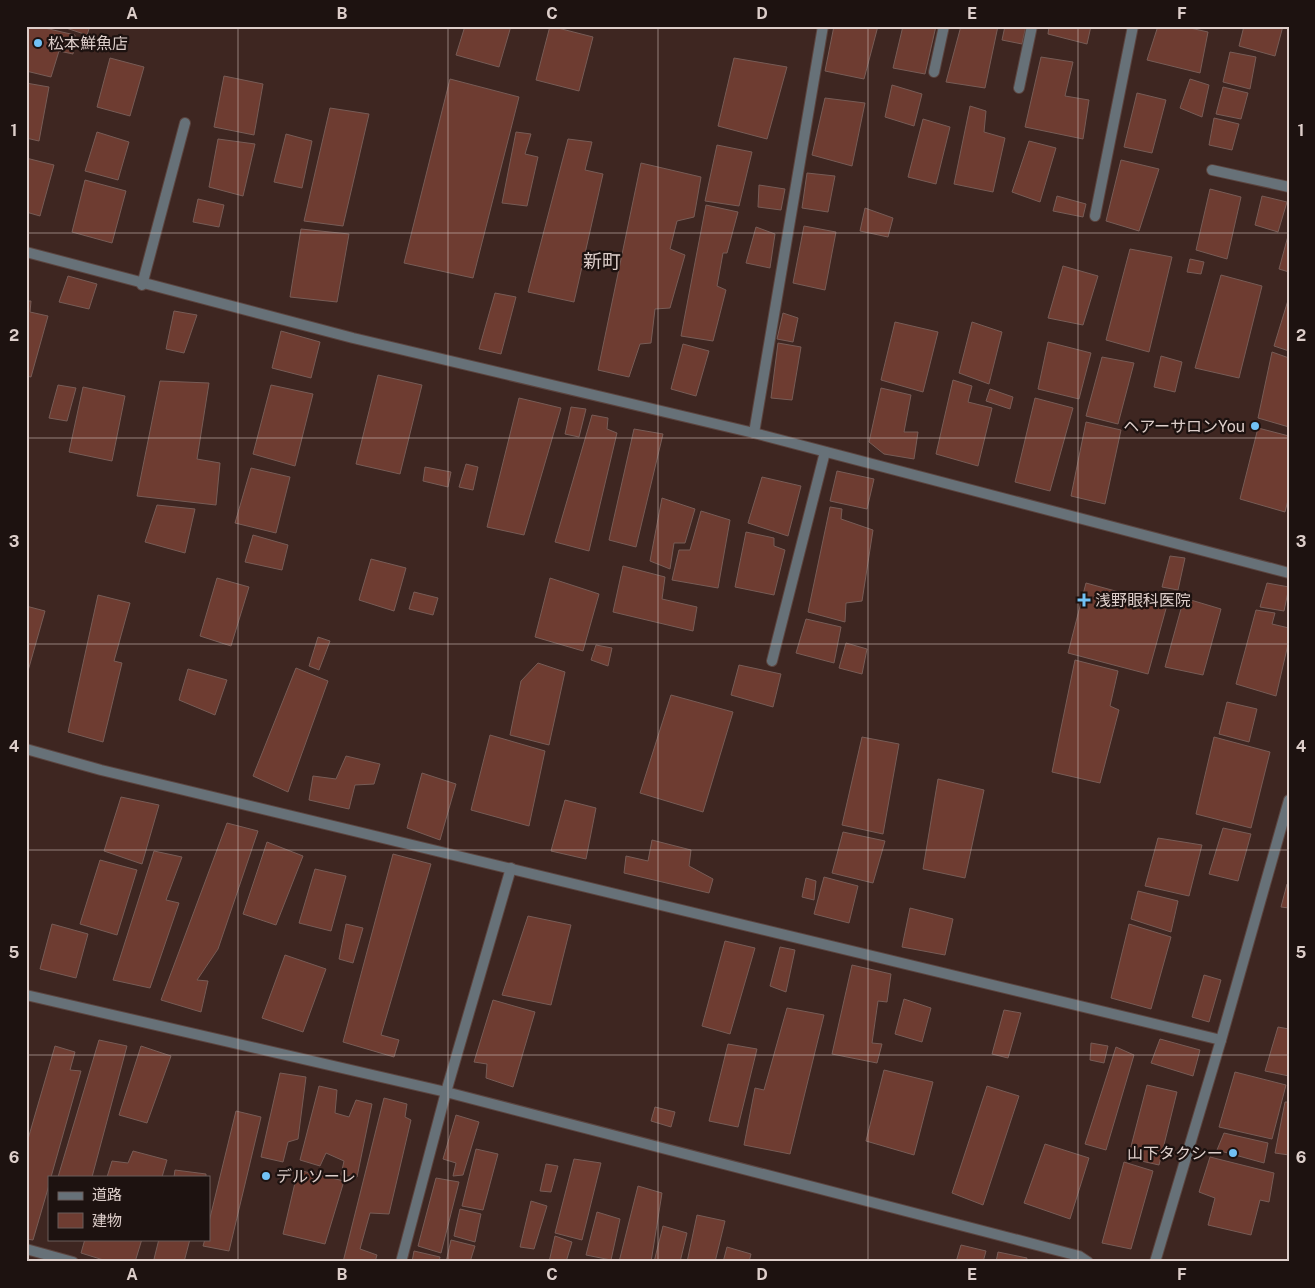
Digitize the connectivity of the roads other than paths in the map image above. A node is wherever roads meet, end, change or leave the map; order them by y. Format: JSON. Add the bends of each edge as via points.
{"nodes":[{"id":1,"x":823,"y":26,"type":"edge"},
{"id":2,"x":944,"y":26,"type":"edge"},
{"id":3,"x":1032,"y":26,"type":"edge"},
{"id":4,"x":1133,"y":26,"type":"edge"},
{"id":5,"x":934,"y":72,"type":"dead end"},
{"id":6,"x":1019,"y":88,"type":"dead end"},
{"id":7,"x":185,"y":123,"type":"dead end"},
{"id":8,"x":1212,"y":170,"type":"dead end"},
{"id":9,"x":1289,"y":187,"type":"edge"},
{"id":10,"x":1095,"y":216,"type":"dead end"},
{"id":11,"x":26,"y":252,"type":"edge"},
{"id":12,"x":142,"y":285,"type":"junction"},
{"id":13,"x":754,"y":433,"type":"junction"},
{"id":14,"x":825,"y":452,"type":"junction"},
{"id":15,"x":1289,"y":573,"type":"edge"},
{"id":16,"x":772,"y":661,"type":"dead end"},
{"id":17,"x":26,"y":749,"type":"edge"},
{"id":18,"x":1289,"y":800,"type":"edge"},
{"id":19,"x":511,"y":868,"type":"junction"},
{"id":20,"x":26,"y":995,"type":"edge"},
{"id":21,"x":1221,"y":1040,"type":"junction"},
{"id":22,"x":446,"y":1092,"type":"junction"},
{"id":23,"x":26,"y":1248,"type":"edge"},
{"id":24,"x":73,"y":1262,"type":"edge"},
{"id":25,"x":401,"y":1262,"type":"edge"},
{"id":26,"x":1088,"y":1262,"type":"edge"},
{"id":27,"x":1155,"y":1262,"type":"edge"}],
"edges":[{"from":1,"to":13,"type":"street"},
{"from":2,"to":5,"type":"street"},
{"from":3,"to":6,"type":"street"},
{"from":4,"to":10,"type":"street"},
{"from":7,"to":12,"type":"street"},
{"from":8,"to":9,"type":"street"},
{"from":11,"to":12,"type":"street"},
{"from":12,"to":13,"type":"street"},
{"from":13,"to":14,"type":"street"},
{"from":14,"to":15,"type":"street"},
{"from":14,"to":16,"type":"street"},
{"from":17,"to":19,"type":"street","via":[[101,770]]},
{"from":18,"to":21,"type":"street"},
{"from":19,"to":21,"type":"street"},
{"from":19,"to":22,"type":"street"},
{"from":20,"to":22,"type":"street"},
{"from":21,"to":27,"type":"street"},
{"from":22,"to":25,"type":"street"},
{"from":22,"to":26,"type":"street","via":[[1079,1256]]},
{"from":23,"to":24,"type":"street"}]}
